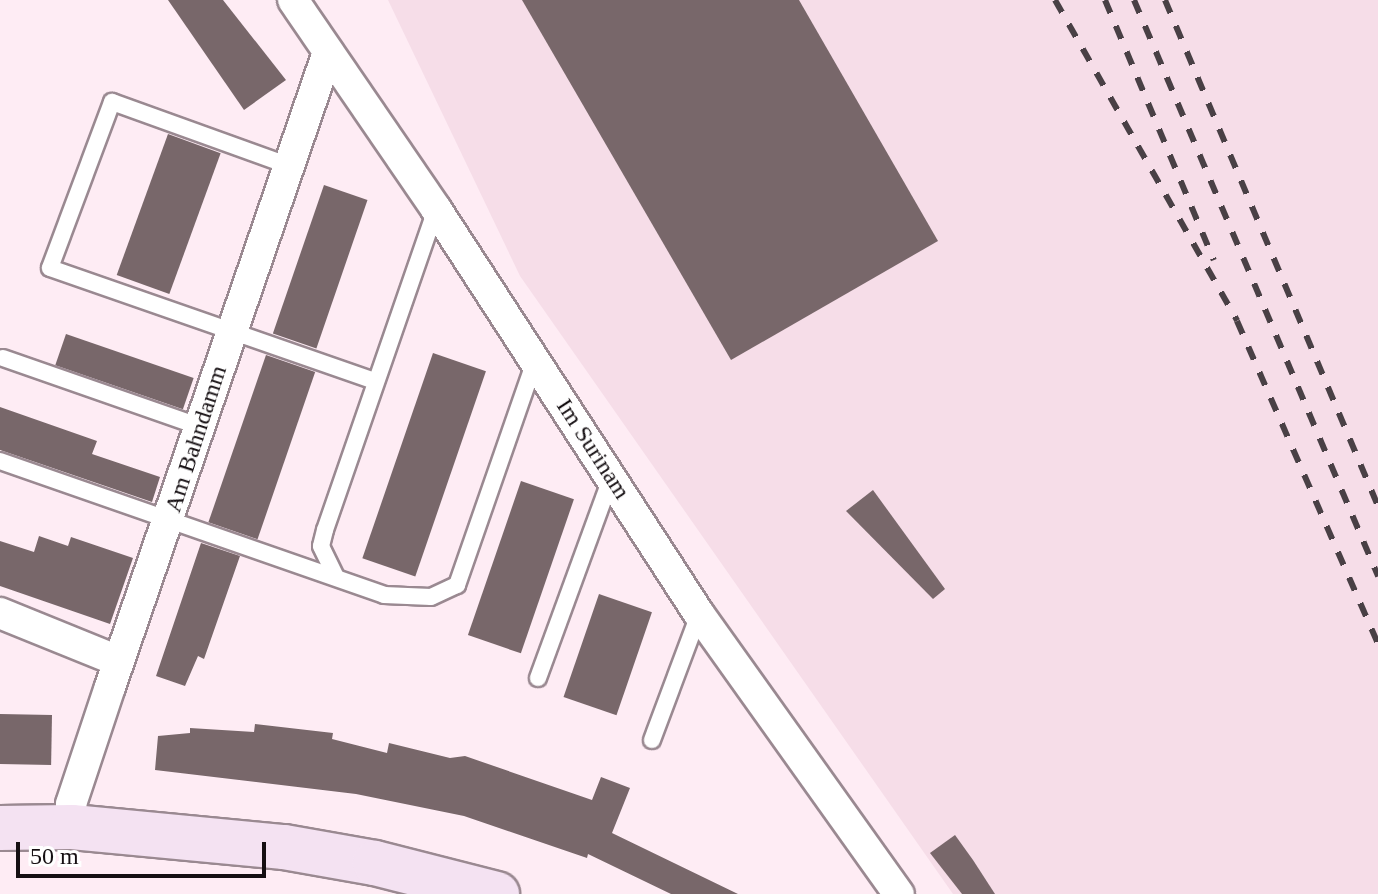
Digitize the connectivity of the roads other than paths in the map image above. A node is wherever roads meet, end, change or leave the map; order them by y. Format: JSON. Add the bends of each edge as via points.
{"nodes":[{"id":1,"x":293,"y":0,"type":"edge"},
{"id":2,"x":328,"y":52,"type":"junction"},
{"id":3,"x":290,"y":166,"type":"junction"},
{"id":4,"x":436,"y":209,"type":"junction"},
{"id":5,"x":233,"y":331,"type":"junction"},
{"id":6,"x":3,"y":358,"type":"dead end"},
{"id":7,"x":535,"y":361,"type":"junction"},
{"id":8,"x":374,"y":381,"type":"junction"},
{"id":9,"x":198,"y":426,"type":"junction"},
{"id":10,"x":0,"y":461,"type":"edge"},
{"id":11,"x":611,"y":476,"type":"junction"},
{"id":12,"x":171,"y":517,"type":"junction"},
{"id":13,"x":335,"y":575,"type":"junction"},
{"id":14,"x":0,"y":613,"type":"edge"},
{"id":15,"x":699,"y":614,"type":"junction"},
{"id":16,"x":118,"y":661,"type":"junction"},
{"id":17,"x":538,"y":678,"type":"dead end"},
{"id":18,"x":652,"y":740,"type":"dead end"},
{"id":19,"x":72,"y":827,"type":"junction"},
{"id":20,"x":0,"y":828,"type":"edge"},
{"id":21,"x":497,"y":894,"type":"edge"},
{"id":22,"x":899,"y":894,"type":"edge"}],
"edges":[{"from":1,"to":2,"type":"street","name":"Im Surinam"},
{"from":2,"to":3,"type":"street","name":"Am Bahndamm"},
{"from":2,"to":4,"type":"street","name":"Im Surinam"},
{"from":3,"to":5,"type":"street","name":"Am Bahndamm"},
{"from":3,"to":5,"type":"lane","via":[[112,102],[50,268]]},
{"from":4,"to":7,"type":"street","name":"Im Surinam"},
{"from":4,"to":8,"type":"lane"},
{"from":5,"to":8,"type":"lane"},
{"from":5,"to":9,"type":"street","name":"Am Bahndamm"},
{"from":6,"to":9,"type":"lane"},
{"from":7,"to":11,"type":"street","name":"Im Surinam"},
{"from":7,"to":13,"type":"lane","via":[[457,585],[431,597],[384,595]]},
{"from":8,"to":13,"type":"lane","via":[[323,538]]},
{"from":9,"to":12,"type":"street","name":"Am Bahndamm"},
{"from":10,"to":12,"type":"lane"},
{"from":11,"to":15,"type":"street","name":"Im Surinam"},
{"from":11,"to":17,"type":"lane"},
{"from":12,"to":13,"type":"lane"},
{"from":12,"to":16,"type":"street","name":"Am Bahndamm"},
{"from":14,"to":16,"type":"street"},
{"from":15,"to":18,"type":"lane"},
{"from":15,"to":22,"type":"street","name":"Im Surinam"},
{"from":16,"to":19,"type":"street","name":"Am Bahndamm","via":[[71,804]]},
{"from":19,"to":20,"type":"main road"},
{"from":19,"to":21,"type":"main road","via":[[284,847]]}]}
